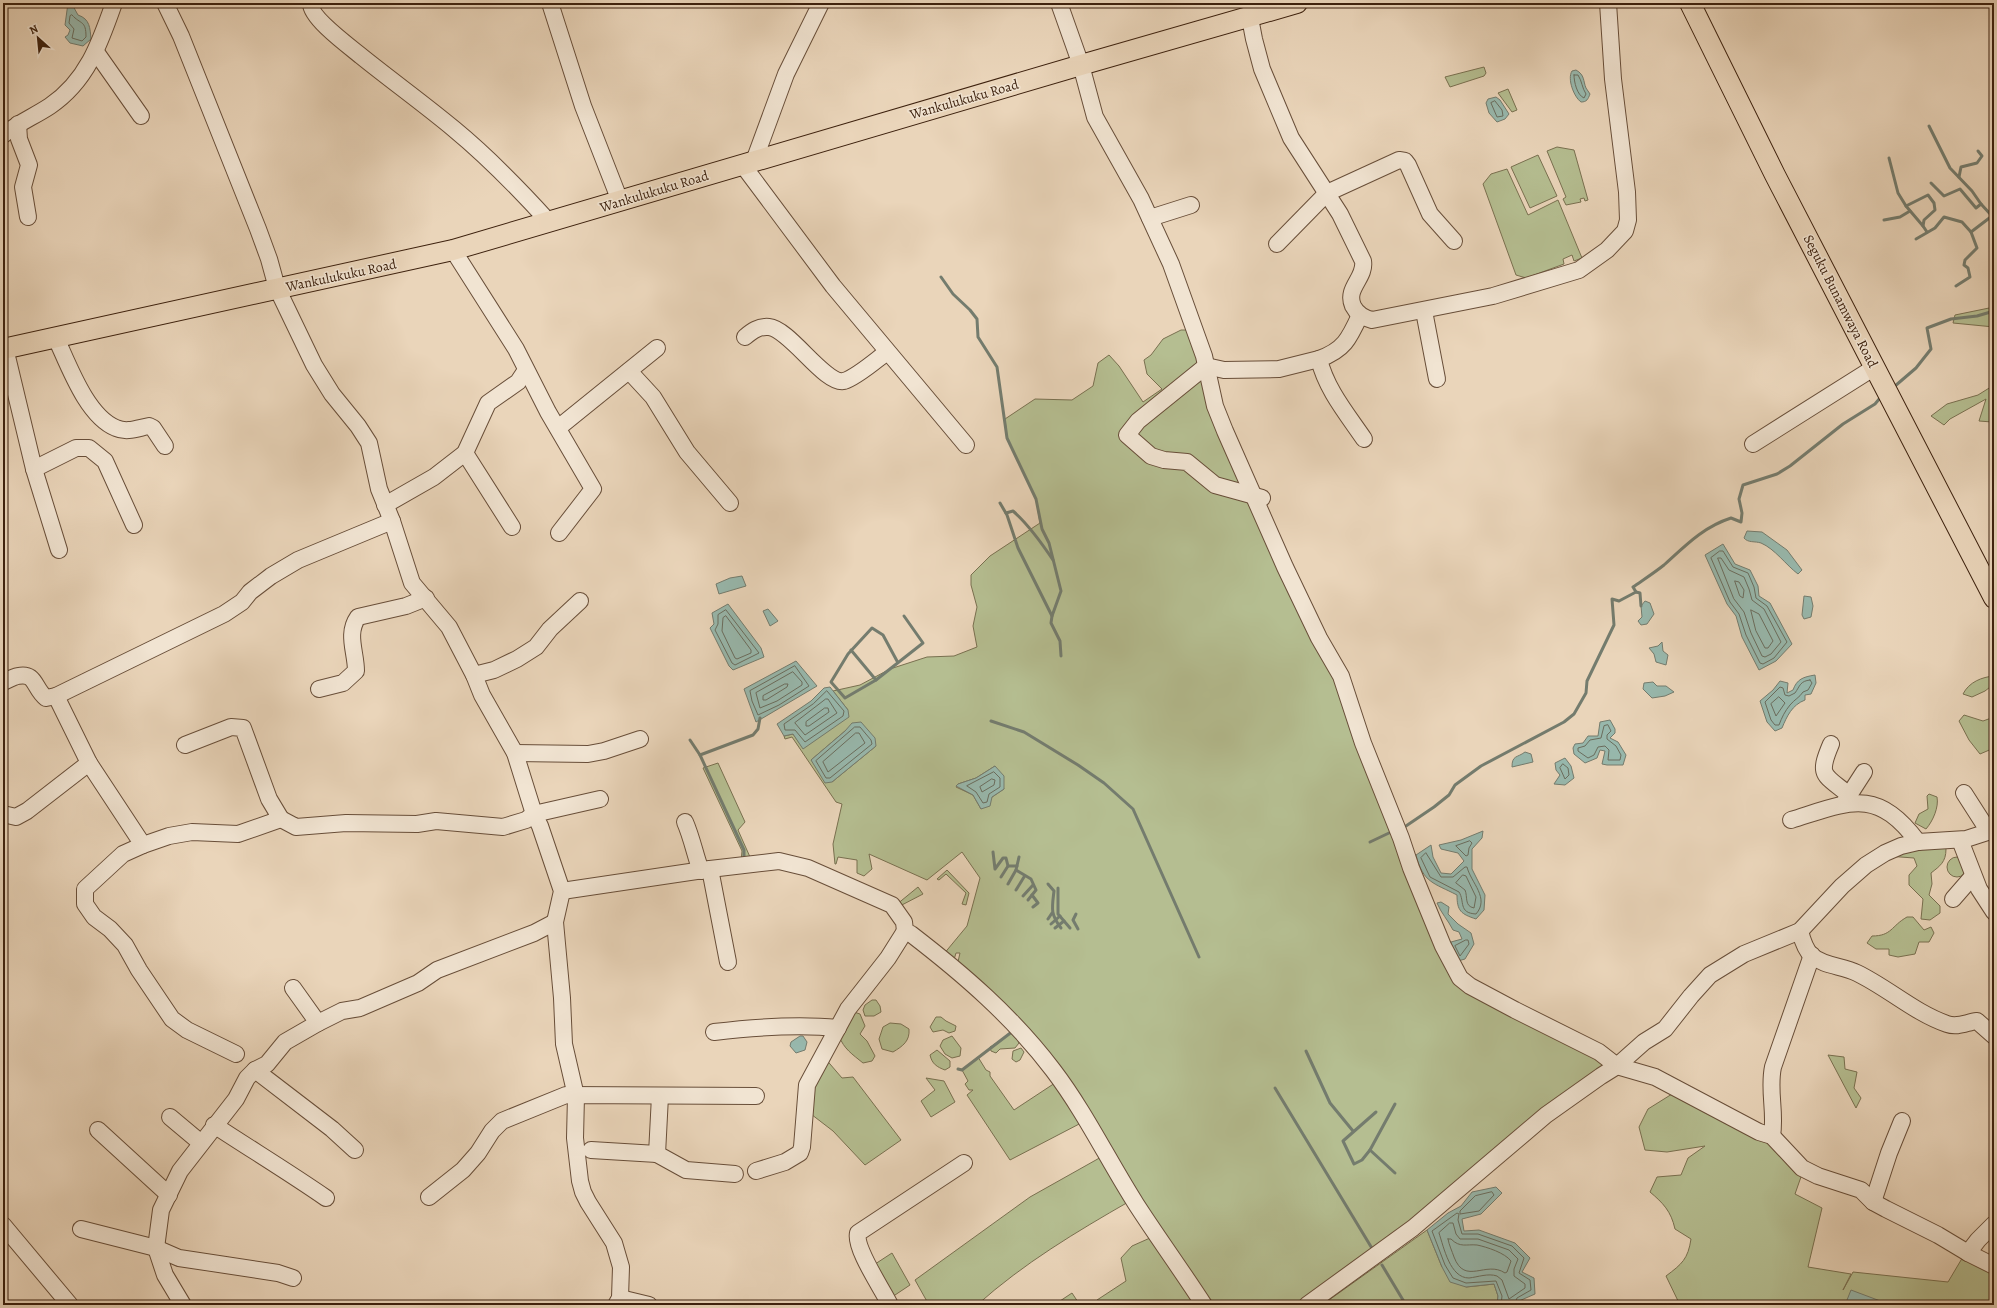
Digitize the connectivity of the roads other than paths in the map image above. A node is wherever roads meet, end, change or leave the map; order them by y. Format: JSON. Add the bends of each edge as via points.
{"nodes":[{"id":1,"x":114,"y":3,"type":"edge"},
{"id":2,"x":166,"y":3,"type":"edge"},
{"id":3,"x":311,"y":3,"type":"edge"},
{"id":4,"x":550,"y":3,"type":"edge"},
{"id":5,"x":821,"y":3,"type":"edge"},
{"id":6,"x":1059,"y":3,"type":"edge"},
{"id":7,"x":1297,"y":3,"type":"edge"},
{"id":8,"x":1608,"y":3,"type":"edge"},
{"id":9,"x":1690,"y":3,"type":"edge"},
{"id":10,"x":1260,"y":11,"type":"edge"},
{"id":11,"x":96,"y":52,"type":"junction"},
{"id":12,"x":1081,"y":64,"type":"junction"},
{"id":13,"x":141,"y":116,"type":"dead end"},
{"id":14,"x":18,"y":124,"type":"junction"},
{"id":15,"x":3,"y":135,"type":"edge"},
{"id":16,"x":748,"y":162,"type":"junction"},
{"id":17,"x":1327,"y":193,"type":"junction"},
{"id":18,"x":620,"y":201,"type":"junction"},
{"id":19,"x":1191,"y":205,"type":"dead end"},
{"id":20,"x":28,"y":217,"type":"dead end"},
{"id":21,"x":1150,"y":218,"type":"junction"},
{"id":22,"x":550,"y":222,"type":"junction"},
{"id":23,"x":1454,"y":241,"type":"dead end"},
{"id":24,"x":1277,"y":244,"type":"dead end"},
{"id":25,"x":453,"y":250,"type":"junction"},
{"id":26,"x":277,"y":288,"type":"junction"},
{"id":27,"x":1424,"y":312,"type":"junction"},
{"id":28,"x":1360,"y":315,"type":"junction"},
{"id":29,"x":55,"y":336,"type":"junction"},
{"id":30,"x":745,"y":337,"type":"dead end"},
{"id":31,"x":4,"y":348,"type":"edge"},
{"id":32,"x":657,"y":348,"type":"dead end"},
{"id":33,"x":887,"y":352,"type":"junction"},
{"id":34,"x":1319,"y":359,"type":"junction"},
{"id":35,"x":1206,"y":366,"type":"junction"},
{"id":36,"x":1875,"y":367,"type":"junction"},
{"id":37,"x":526,"y":370,"type":"junction"},
{"id":38,"x":629,"y":371,"type":"junction"},
{"id":39,"x":1437,"y":379,"type":"dead end"},
{"id":40,"x":558,"y":428,"type":"junction"},
{"id":41,"x":1364,"y":439,"type":"dead end"},
{"id":42,"x":1753,"y":444,"type":"dead end"},
{"id":43,"x":966,"y":445,"type":"dead end"},
{"id":44,"x":165,"y":446,"type":"dead end"},
{"id":45,"x":465,"y":453,"type":"junction"},
{"id":46,"x":34,"y":469,"type":"junction"},
{"id":47,"x":1258,"y":497,"type":"junction"},
{"id":48,"x":730,"y":503,"type":"dead end"},
{"id":49,"x":385,"y":505,"type":"junction"},
{"id":50,"x":392,"y":521,"type":"junction"},
{"id":51,"x":134,"y":526,"type":"dead end"},
{"id":52,"x":512,"y":527,"type":"dead end"},
{"id":53,"x":559,"y":533,"type":"dead end"},
{"id":54,"x":59,"y":550,"type":"dead end"},
{"id":55,"x":426,"y":598,"type":"junction"},
{"id":56,"x":1994,"y":598,"type":"edge"},
{"id":57,"x":580,"y":601,"type":"dead end"},
{"id":58,"x":474,"y":675,"type":"junction"},
{"id":59,"x":3,"y":682,"type":"edge"},
{"id":60,"x":319,"y":689,"type":"dead end"},
{"id":61,"x":56,"y":696,"type":"junction"},
{"id":62,"x":640,"y":739,"type":"dead end"},
{"id":63,"x":1831,"y":744,"type":"dead end"},
{"id":64,"x":185,"y":745,"type":"dead end"},
{"id":65,"x":515,"y":753,"type":"junction"},
{"id":66,"x":89,"y":763,"type":"junction"},
{"id":67,"x":1864,"y":772,"type":"dead end"},
{"id":68,"x":1964,"y":793,"type":"dead end"},
{"id":69,"x":600,"y":799,"type":"dead end"},
{"id":70,"x":1847,"y":799,"type":"junction"},
{"id":71,"x":3,"y":814,"type":"edge"},
{"id":72,"x":534,"y":814,"type":"junction"},
{"id":73,"x":280,"y":819,"type":"junction"},
{"id":74,"x":1791,"y":820,"type":"dead end"},
{"id":75,"x":684,"y":822,"type":"dead end"},
{"id":76,"x":1991,"y":831,"type":"edge"},
{"id":77,"x":1960,"y":840,"type":"junction"},
{"id":78,"x":1918,"y":842,"type":"junction"},
{"id":79,"x":143,"y":845,"type":"junction"},
{"id":80,"x":705,"y":870,"type":"junction"},
{"id":81,"x":1973,"y":876,"type":"junction"},
{"id":82,"x":562,"y":891,"type":"junction"},
{"id":83,"x":1952,"y":899,"type":"dead end"},
{"id":84,"x":1994,"y":912,"type":"edge"},
{"id":85,"x":555,"y":922,"type":"junction"},
{"id":86,"x":904,"y":931,"type":"junction"},
{"id":87,"x":1800,"y":931,"type":"junction"},
{"id":88,"x":1812,"y":956,"type":"junction"},
{"id":89,"x":728,"y":962,"type":"dead end"},
{"id":90,"x":293,"y":988,"type":"dead end"},
{"id":91,"x":318,"y":1023,"type":"junction"},
{"id":92,"x":838,"y":1028,"type":"junction"},
{"id":93,"x":714,"y":1032,"type":"dead end"},
{"id":94,"x":1994,"y":1036,"type":"edge"},
{"id":95,"x":236,"y":1054,"type":"dead end"},
{"id":96,"x":1618,"y":1066,"type":"junction"},
{"id":97,"x":255,"y":1070,"type":"junction"},
{"id":98,"x":576,"y":1096,"type":"junction"},
{"id":99,"x":660,"y":1096,"type":"junction"},
{"id":100,"x":756,"y":1096,"type":"dead end"},
{"id":101,"x":170,"y":1117,"type":"dead end"},
{"id":102,"x":1902,"y":1121,"type":"dead end"},
{"id":103,"x":214,"y":1125,"type":"junction"},
{"id":104,"x":98,"y":1130,"type":"dead end"},
{"id":105,"x":1772,"y":1136,"type":"junction"},
{"id":106,"x":201,"y":1143,"type":"junction"},
{"id":107,"x":355,"y":1150,"type":"dead end"},
{"id":108,"x":591,"y":1150,"type":"dead end"},
{"id":109,"x":657,"y":1154,"type":"junction"},
{"id":110,"x":964,"y":1163,"type":"dead end"},
{"id":111,"x":756,"y":1171,"type":"dead end"},
{"id":112,"x":735,"y":1174,"type":"dead end"},
{"id":113,"x":169,"y":1195,"type":"junction"},
{"id":114,"x":429,"y":1197,"type":"dead end"},
{"id":115,"x":326,"y":1198,"type":"dead end"},
{"id":116,"x":1873,"y":1202,"type":"junction"},
{"id":117,"x":1994,"y":1224,"type":"edge"},
{"id":118,"x":3,"y":1225,"type":"edge"},
{"id":119,"x":81,"y":1229,"type":"dead end"},
{"id":120,"x":156,"y":1248,"type":"junction"},
{"id":121,"x":1968,"y":1253,"type":"junction"},
{"id":122,"x":1994,"y":1266,"type":"edge"},
{"id":123,"x":293,"y":1278,"type":"dead end"},
{"id":124,"x":618,"y":1302,"type":"edge"},
{"id":125,"x":70,"y":1305,"type":"edge"},
{"id":126,"x":183,"y":1305,"type":"edge"},
{"id":127,"x":649,"y":1305,"type":"edge"},
{"id":128,"x":890,"y":1305,"type":"edge"},
{"id":129,"x":1204,"y":1305,"type":"edge"},
{"id":130,"x":1308,"y":1305,"type":"edge"}],
"edges":[{"from":1,"to":11,"type":"street"},
{"from":2,"to":26,"type":"street","via":[[256,223]]},
{"from":3,"to":22,"type":"street","via":[[310,7],[316,18],[455,129],[501,171]]},
{"from":4,"to":18,"type":"street","via":[[583,106]]},
{"from":5,"to":16,"type":"street","via":[[786,74]]},
{"from":6,"to":12,"type":"street"},
{"from":7,"to":10,"type":"main road","name":"Wankulukuku Road"},
{"from":8,"to":27,"type":"street","via":[[1613,79],[1627,192],[1628,220],[1625,231],[1607,250],[1579,270],[1493,296]]},
{"from":9,"to":36,"type":"main road","name":"Seguku Bunamwaya Road"},
{"from":10,"to":12,"type":"main road","name":"Wankulukuku Road"},
{"from":10,"to":17,"type":"street","via":[[1254,39],[1262,69],[1291,138]]},
{"from":11,"to":13,"type":"street"},
{"from":11,"to":14,"type":"street","via":[[85,72],[70,90],[50,106]]},
{"from":12,"to":16,"type":"main road","name":"Wankulukuku Road"},
{"from":12,"to":21,"type":"street","via":[[1095,117]]},
{"from":14,"to":15,"type":"street"},
{"from":14,"to":20,"type":"street","via":[[19,139],[29,165],[23,187]]},
{"from":16,"to":18,"type":"main road","name":"Wankulukuku Road"},
{"from":16,"to":33,"type":"street","via":[[832,286]]},
{"from":17,"to":23,"type":"street","via":[[1396,160],[1405,161],[1430,214]]},
{"from":17,"to":24,"type":"street"},
{"from":17,"to":28,"type":"street","via":[[1363,261],[1363,268],[1350,294],[1354,308]]},
{"from":18,"to":22,"type":"main road","name":"Wankulukuku Road"},
{"from":19,"to":21,"type":"street"},
{"from":21,"to":35,"type":"street","via":[[1171,264]]},
{"from":22,"to":25,"type":"main road","name":"Wankulukuku Road"},
{"from":25,"to":26,"type":"main road","name":"Wankulukuku Road"},
{"from":25,"to":37,"type":"street","via":[[516,349]]},
{"from":26,"to":29,"type":"main road","name":"Wankulukuku Road"},
{"from":26,"to":49,"type":"street","via":[[314,365],[332,394],[369,443],[379,490]]},
{"from":27,"to":28,"type":"street","via":[[1372,320]]},
{"from":27,"to":39,"type":"street"},
{"from":28,"to":34,"type":"street","via":[[1346,343]]},
{"from":29,"to":31,"type":"main road","name":"Wankulukuku Road"},
{"from":29,"to":44,"type":"street","via":[[91,408],[116,429],[131,431],[149,426],[153,428]]},
{"from":30,"to":33,"type":"street","via":[[757,328],[767,326],[778,329],[826,373],[842,381]]},
{"from":31,"to":46,"type":"street"},
{"from":32,"to":38,"type":"street"},
{"from":33,"to":43,"type":"street"},
{"from":34,"to":35,"type":"street","via":[[1279,369],[1224,370]]},
{"from":34,"to":41,"type":"street","via":[[1335,397]]},
{"from":35,"to":47,"type":"street","via":[[1215,406]]},
{"from":35,"to":47,"type":"street","via":[[1138,420],[1127,434],[1151,456],[1187,462],[1215,485]]},
{"from":36,"to":42,"type":"street"},
{"from":36,"to":56,"type":"main road","name":"Seguku Bunamwaya Road"},
{"from":37,"to":40,"type":"street"},
{"from":37,"to":45,"type":"street","via":[[518,382],[488,403]]},
{"from":38,"to":40,"type":"street"},
{"from":38,"to":48,"type":"street","via":[[653,397],[687,452]]},
{"from":40,"to":53,"type":"street","via":[[593,488]]},
{"from":45,"to":49,"type":"street","via":[[434,477]]},
{"from":45,"to":52,"type":"street"},
{"from":46,"to":51,"type":"street","via":[[76,448],[89,448],[105,461]]},
{"from":46,"to":54,"type":"street"},
{"from":47,"to":96,"type":"street","via":[[1267,529],[1310,621],[1341,676],[1363,743],[1411,868],[1443,946],[1460,978],[1470,986],[1593,1049]]},
{"from":49,"to":50,"type":"street"},
{"from":50,"to":55,"type":"street","via":[[412,583]]},
{"from":50,"to":61,"type":"street","via":[[298,560],[271,576],[224,614]]},
{"from":55,"to":58,"type":"street","via":[[449,627]]},
{"from":55,"to":60,"type":"street","via":[[406,606],[358,617],[351,633],[356,671],[343,683]]},
{"from":57,"to":58,"type":"street","via":[[550,629],[536,647],[494,670]]},
{"from":58,"to":65,"type":"street","via":[[482,695]]},
{"from":59,"to":61,"type":"street","via":[[16,676],[29,676],[46,698]]},
{"from":61,"to":66,"type":"street"},
{"from":62,"to":65,"type":"street","via":[[588,754]]},
{"from":63,"to":70,"type":"street","via":[[1823,768]]},
{"from":64,"to":73,"type":"street","via":[[231,727],[243,728]]},
{"from":65,"to":72,"type":"street"},
{"from":66,"to":71,"type":"street","via":[[27,812],[16,817]]},
{"from":66,"to":79,"type":"street"},
{"from":67,"to":70,"type":"street"},
{"from":68,"to":76,"type":"street"},
{"from":69,"to":72,"type":"street"},
{"from":70,"to":74,"type":"street"},
{"from":70,"to":78,"type":"street","via":[[1864,802],[1891,813],[1905,824]]},
{"from":72,"to":73,"type":"street","via":[[521,822],[502,827],[436,821],[417,824],[346,823],[296,827]]},
{"from":72,"to":82,"type":"street"},
{"from":73,"to":79,"type":"street","via":[[238,834],[192,832],[169,836]]},
{"from":75,"to":80,"type":"street","via":[[692,839],[694,853]]},
{"from":76,"to":77,"type":"street"},
{"from":77,"to":78,"type":"street"},
{"from":77,"to":81,"type":"street"},
{"from":78,"to":87,"type":"street","via":[[1896,848],[1866,865],[1842,886]]},
{"from":79,"to":95,"type":"street","via":[[123,854],[85,889],[85,904],[94,917],[125,945],[172,1019],[187,1030]]},
{"from":80,"to":82,"type":"street"},
{"from":80,"to":86,"type":"street","via":[[779,861],[808,868],[892,905],[904,922]]},
{"from":80,"to":89,"type":"street"},
{"from":81,"to":83,"type":"street"},
{"from":81,"to":84,"type":"street"},
{"from":82,"to":85,"type":"street"},
{"from":85,"to":91,"type":"street","via":[[534,933],[437,970],[418,983],[360,1008],[342,1012]]},
{"from":85,"to":98,"type":"street","via":[[564,1044]]},
{"from":86,"to":92,"type":"street"},
{"from":86,"to":129,"type":"street","via":[[950,964],[999,1007],[1053,1070],[1082,1112],[1136,1204]]},
{"from":87,"to":88,"type":"street"},
{"from":87,"to":96,"type":"street","via":[[1744,954],[1710,975],[1665,1028],[1644,1042]]},
{"from":88,"to":94,"type":"street","via":[[1857,973],[1948,1024],[1962,1025],[1977,1021]]},
{"from":88,"to":105,"type":"street","via":[[1773,1067]]},
{"from":90,"to":91,"type":"street"},
{"from":91,"to":97,"type":"street","via":[[285,1042],[267,1064]]},
{"from":92,"to":93,"type":"street","via":[[783,1025]]},
{"from":92,"to":111,"type":"street","via":[[807,1085],[800,1153],[785,1162]]},
{"from":96,"to":105,"type":"street","via":[[1654,1078],[1759,1132]]},
{"from":96,"to":130,"type":"street","via":[[1546,1115],[1413,1228]]},
{"from":97,"to":103,"type":"street"},
{"from":97,"to":107,"type":"street","via":[[332,1129]]},
{"from":98,"to":99,"type":"street"},
{"from":98,"to":114,"type":"street","via":[[566,1095],[502,1121],[463,1170]]},
{"from":98,"to":124,"type":"street","via":[[575,1138],[583,1192],[614,1243],[621,1267]]},
{"from":99,"to":100,"type":"street"},
{"from":99,"to":109,"type":"street"},
{"from":101,"to":106,"type":"street"},
{"from":102,"to":116,"type":"street"},
{"from":103,"to":106,"type":"street"},
{"from":103,"to":115,"type":"street"},
{"from":104,"to":113,"type":"street"},
{"from":105,"to":116,"type":"street","via":[[1802,1168],[1861,1190]]},
{"from":106,"to":113,"type":"street","via":[[180,1171]]},
{"from":108,"to":109,"type":"street"},
{"from":109,"to":112,"type":"street","via":[[686,1170]]},
{"from":110,"to":128,"type":"street","via":[[858,1233],[856,1238],[861,1251]]},
{"from":113,"to":120,"type":"street","via":[[161,1210]]},
{"from":116,"to":121,"type":"street"},
{"from":117,"to":121,"type":"street"},
{"from":118,"to":125,"type":"street"},
{"from":119,"to":120,"type":"street"},
{"from":120,"to":123,"type":"street","via":[[179,1258]]},
{"from":120,"to":126,"type":"street","via":[[165,1275]]},
{"from":121,"to":122,"type":"street"},
{"from":124,"to":127,"type":"street"}]}
